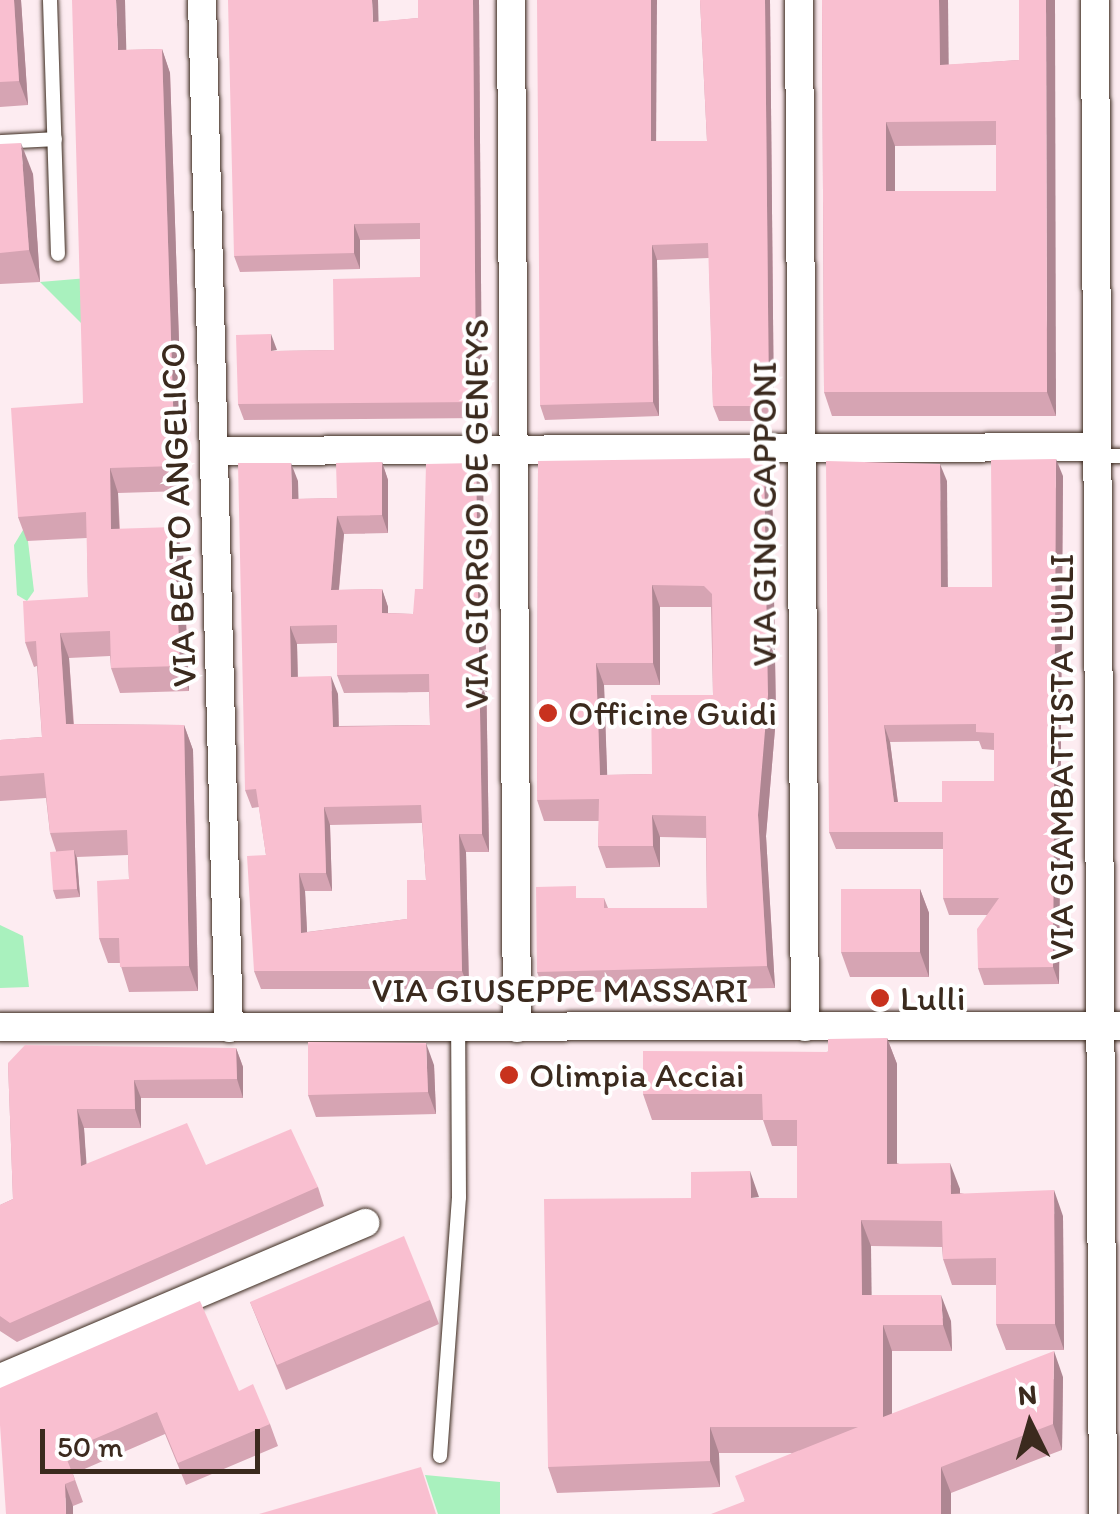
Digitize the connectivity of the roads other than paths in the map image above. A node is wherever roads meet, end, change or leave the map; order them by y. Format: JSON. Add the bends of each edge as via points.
{"nodes":[{"id":1,"x":50,"y":0,"type":"edge"},
{"id":2,"x":202,"y":0,"type":"edge"},
{"id":3,"x":510,"y":0,"type":"edge"},
{"id":4,"x":799,"y":0,"type":"edge"},
{"id":5,"x":1095,"y":0,"type":"edge"},
{"id":6,"x":55,"y":139,"type":"junction"},
{"id":7,"x":0,"y":142,"type":"edge"},
{"id":8,"x":58,"y":254,"type":"dead end"},
{"id":9,"x":801,"y":448,"type":"junction"},
{"id":10,"x":514,"y":449,"type":"junction"},
{"id":11,"x":215,"y":451,"type":"junction"},
{"id":12,"x":1104,"y":453,"type":"edge"},
{"id":13,"x":1110,"y":1026,"type":"edge"},
{"id":14,"x":0,"y":1027,"type":"edge"},
{"id":15,"x":806,"y":1027,"type":"junction"},
{"id":16,"x":228,"y":1028,"type":"junction"},
{"id":17,"x":458,"y":1028,"type":"junction"},
{"id":18,"x":518,"y":1028,"type":"junction"},
{"id":19,"x":365,"y":1223,"type":"dead end"},
{"id":20,"x":0,"y":1378,"type":"edge"},
{"id":21,"x":440,"y":1456,"type":"dead end"},
{"id":22,"x":1102,"y":1514,"type":"edge"}],
"edges":[{"from":1,"to":6,"type":"lane"},
{"from":2,"to":11,"type":"street","name":"VIA BEATO ANGELICO"},
{"from":3,"to":10,"type":"street","name":"VIA GIORGIO DE GENEYS"},
{"from":4,"to":9,"type":"street","name":"VIA GINO CAPPONI"},
{"from":5,"to":12,"type":"street","name":"VIA GIAMBATTISTA LULLI"},
{"from":6,"to":7,"type":"lane"},
{"from":6,"to":8,"type":"lane"},
{"from":9,"to":10,"type":"street"},
{"from":9,"to":12,"type":"street"},
{"from":9,"to":15,"type":"street","name":"VIA GINO CAPPONI"},
{"from":10,"to":11,"type":"street"},
{"from":10,"to":18,"type":"street","name":"VIA GIORGIO DE GENEYS"},
{"from":11,"to":16,"type":"street","name":"VIA BEATO ANGELICO"},
{"from":12,"to":13,"type":"street","name":"VIA GIAMBATTISTA LULLI"},
{"from":13,"to":15,"type":"street","name":"VIA GIUSEPPE MASSARI"},
{"from":13,"to":22,"type":"street","name":"VIA GIAMBATTISTA LULLI"},
{"from":14,"to":16,"type":"street","name":"VIA GIUSEPPE MASSARI"},
{"from":15,"to":18,"type":"street","name":"VIA GIUSEPPE MASSARI"},
{"from":16,"to":17,"type":"street","name":"VIA GIUSEPPE MASSARI"},
{"from":17,"to":18,"type":"street","name":"VIA GIUSEPPE MASSARI"},
{"from":17,"to":21,"type":"lane","via":[[459,1197]]},
{"from":19,"to":20,"type":"street"}]}
